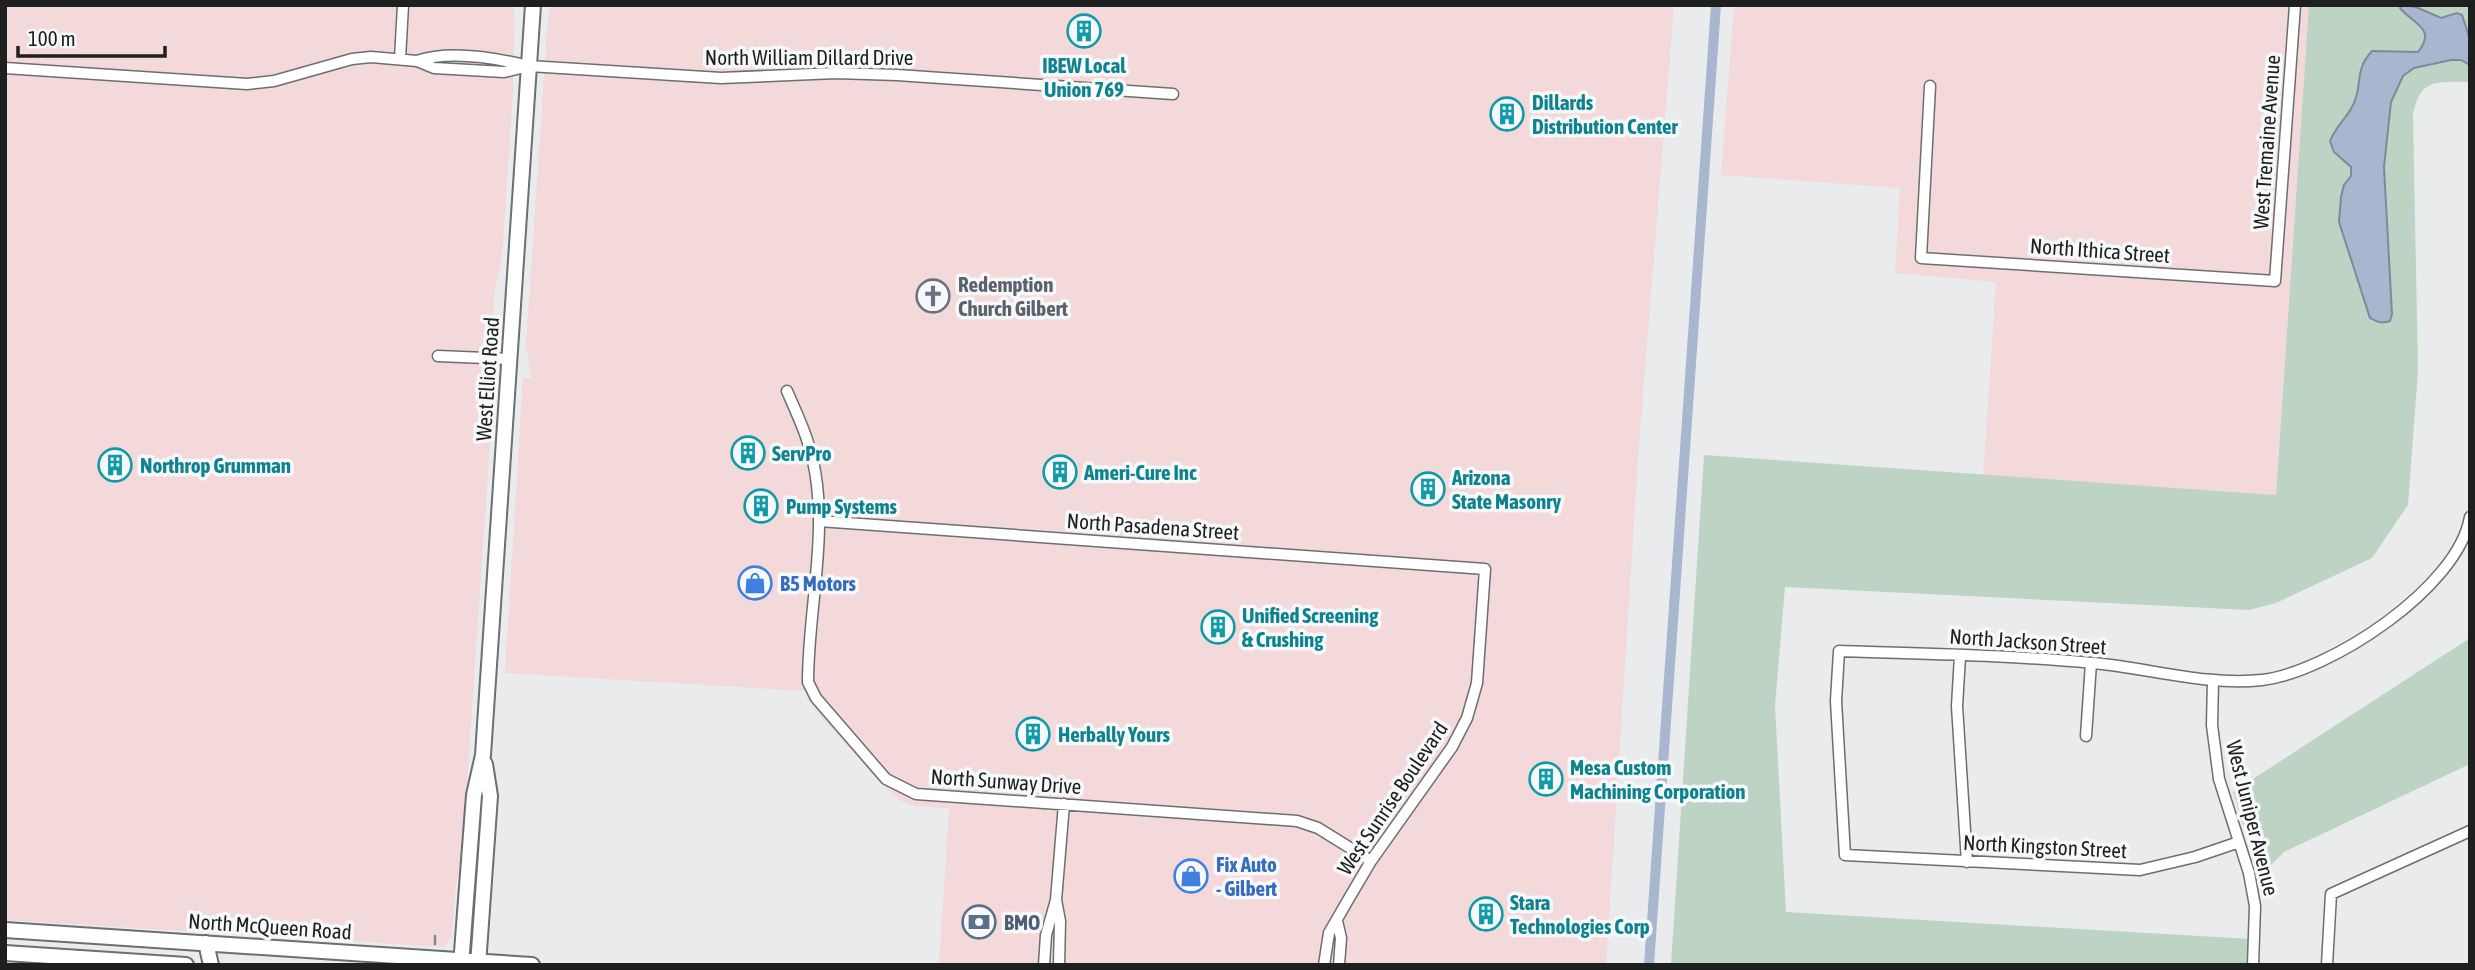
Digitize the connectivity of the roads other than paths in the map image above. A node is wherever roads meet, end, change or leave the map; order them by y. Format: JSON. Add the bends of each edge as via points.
{"nodes":[{"id":1,"x":403,"y":5,"type":"edge"},
{"id":2,"x":533,"y":5,"type":"edge"},
{"id":3,"x":2295,"y":5,"type":"edge"},
{"id":4,"x":400,"y":60,"type":"junction"},
{"id":5,"x":529,"y":66,"type":"junction"},
{"id":6,"x":5,"y":68,"type":"edge"},
{"id":7,"x":1930,"y":86,"type":"dead end"},
{"id":8,"x":1173,"y":94,"type":"dead end"},
{"id":9,"x":2275,"y":281,"type":"joint"},
{"id":10,"x":438,"y":356,"type":"dead end"},
{"id":11,"x":509,"y":359,"type":"junction"},
{"id":12,"x":787,"y":391,"type":"dead end"},
{"id":13,"x":2470,"y":520,"type":"edge"},
{"id":14,"x":819,"y":522,"type":"junction"},
{"id":15,"x":1485,"y":569,"type":"joint"},
{"id":16,"x":1961,"y":656,"type":"junction"},
{"id":17,"x":2091,"y":663,"type":"junction"},
{"id":18,"x":2213,"y":681,"type":"junction"},
{"id":19,"x":2086,"y":736,"type":"dead end"},
{"id":20,"x":483,"y":755,"type":"junction"},
{"id":21,"x":1063,"y":804,"type":"junction"},
{"id":22,"x":2470,"y":831,"type":"edge"},
{"id":23,"x":2239,"y":842,"type":"junction"},
{"id":24,"x":1844,"y":855,"type":"joint"},
{"id":25,"x":1371,"y":862,"type":"junction"},
{"id":26,"x":1967,"y":862,"type":"junction"},
{"id":27,"x":1056,"y":900,"type":"junction"},
{"id":28,"x":1337,"y":921,"type":"junction"},
{"id":29,"x":5,"y":930,"type":"edge"},
{"id":30,"x":206,"y":943,"type":"junction"},
{"id":31,"x":5,"y":953,"type":"edge"},
{"id":32,"x":461,"y":962,"type":"edge"},
{"id":33,"x":478,"y":963,"type":"edge"},
{"id":34,"x":186,"y":965,"type":"edge"},
{"id":35,"x":211,"y":965,"type":"edge"},
{"id":36,"x":532,"y":965,"type":"edge"},
{"id":37,"x":1044,"y":965,"type":"edge"},
{"id":38,"x":1059,"y":965,"type":"edge"},
{"id":39,"x":1324,"y":965,"type":"edge"},
{"id":40,"x":1339,"y":965,"type":"edge"},
{"id":41,"x":2253,"y":965,"type":"edge"},
{"id":42,"x":2328,"y":965,"type":"edge"}],
"edges":[{"from":1,"to":4,"type":"street"},
{"from":2,"to":5,"type":"main road","name":"West Elliot Road"},
{"from":3,"to":9,"type":"street","name":"West Tremaine Avenue"},
{"from":4,"to":5,"type":"street","name":"North William Dillard Drive","via":[[434,68],[504,72]]},
{"from":4,"to":6,"type":"street","name":"North William Dillard Drive","via":[[352,59],[247,84]]},
{"from":5,"to":8,"type":"street","name":"North William Dillard Drive","via":[[721,78],[897,75]]},
{"from":5,"to":11,"type":"main road","name":"West Elliot Road"},
{"from":7,"to":9,"type":"street","name":"North Ithica Street","via":[[1922,258]]},
{"from":10,"to":11,"type":"street"},
{"from":11,"to":20,"type":"main road","name":"West Elliot Road"},
{"from":12,"to":14,"type":"street","name":"North Sunway Drive","via":[[814,462]]},
{"from":13,"to":18,"type":"street","name":"North Jackson Street","via":[[2449,560],[2415,601],[2330,657],[2295,673]]},
{"from":14,"to":15,"type":"street","name":"North Pasadena Street"},
{"from":14,"to":21,"type":"street","name":"North Sunway Drive","via":[[808,682],[816,698],[886,779],[916,794]]},
{"from":15,"to":25,"type":"street","name":"West Sunrise Boulevard","via":[[1477,683],[1467,718],[1450,751]]},
{"from":16,"to":17,"type":"street","name":"North Jackson Street"},
{"from":16,"to":24,"type":"street","name":"North Jackson Street","via":[[1839,651],[1836,701]]},
{"from":16,"to":26,"type":"street","via":[[1957,706]]},
{"from":17,"to":18,"type":"street","name":"North Jackson Street"},
{"from":17,"to":19,"type":"street"},
{"from":18,"to":23,"type":"street","name":"West Juniper Avenue","via":[[2211,725],[2219,779]]},
{"from":20,"to":32,"type":"main road","name":"West Elliot Road","via":[[474,795]]},
{"from":20,"to":33,"type":"main road","name":"West Elliot Road","via":[[490,796]]},
{"from":21,"to":25,"type":"street","name":"North Sunway Drive","via":[[1297,821],[1318,828]]},
{"from":21,"to":27,"type":"street"},
{"from":22,"to":42,"type":"street","via":[[2331,894]]},
{"from":23,"to":26,"type":"street","name":"North Kingston Street","via":[[2140,870]]},
{"from":23,"to":41,"type":"street","name":"West Juniper Avenue","via":[[2255,906]]},
{"from":24,"to":26,"type":"street","name":"North Kingston Street"},
{"from":25,"to":28,"type":"street","name":"West Sunrise Boulevard"},
{"from":27,"to":37,"type":"street"},
{"from":27,"to":38,"type":"street"},
{"from":28,"to":39,"type":"street","name":"West Sunrise Boulevard","via":[[1329,933]]},
{"from":28,"to":40,"type":"street"},
{"from":29,"to":30,"type":"main road","name":"North McQueen Road"},
{"from":30,"to":32,"type":"main road","name":"North McQueen Road"},
{"from":30,"to":35,"type":"main road"},
{"from":31,"to":34,"type":"main road"},
{"from":32,"to":33,"type":"main road","name":"North McQueen Road"},
{"from":33,"to":36,"type":"main road","name":"North McQueen Road"}]}
